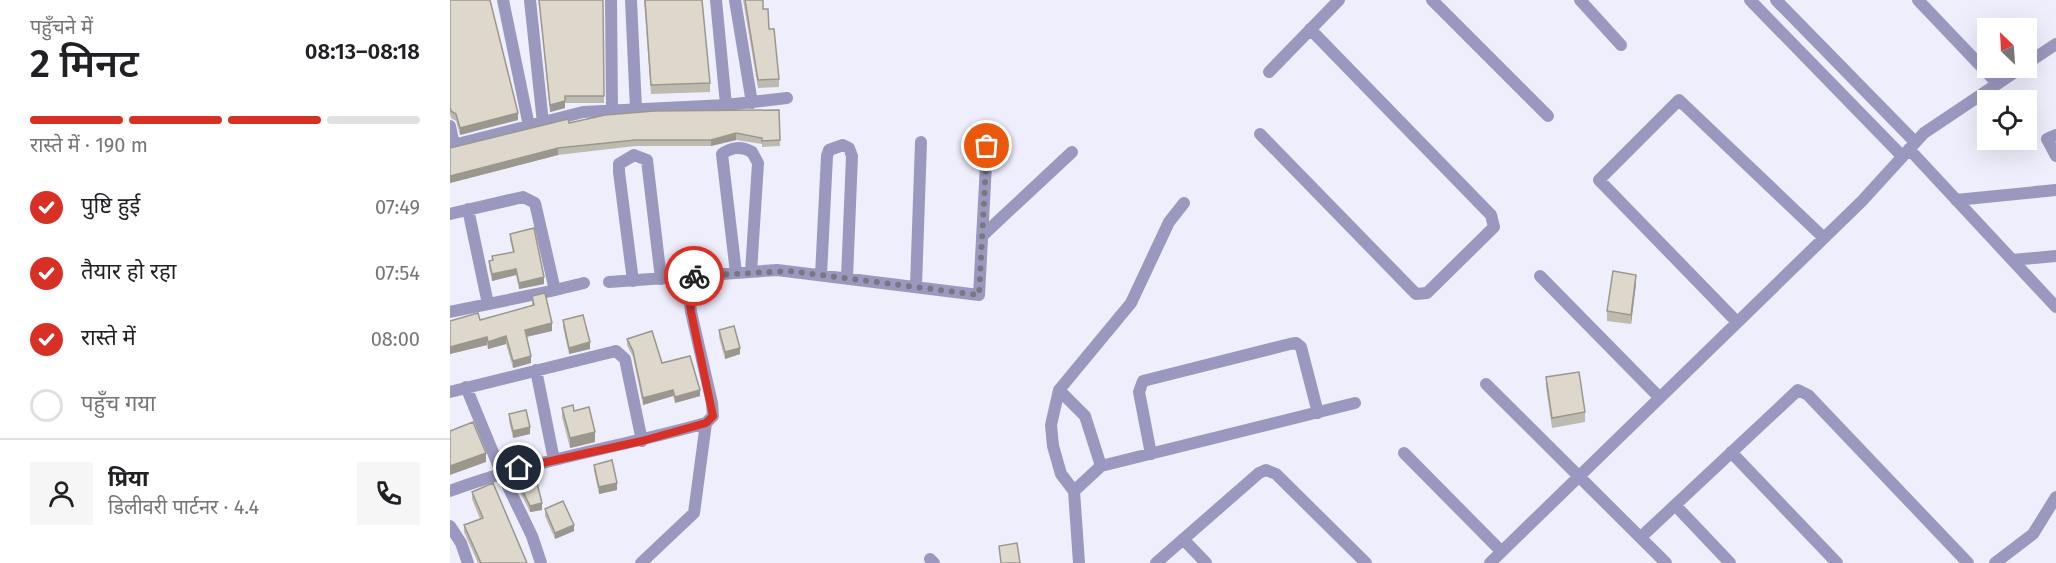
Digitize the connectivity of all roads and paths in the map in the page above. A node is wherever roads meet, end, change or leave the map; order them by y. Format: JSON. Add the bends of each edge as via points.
{"nodes":[{"id":1,"x":503,"y":0,"type":"edge"},
{"id":2,"x":530,"y":0,"type":"edge"},
{"id":3,"x":611,"y":0,"type":"edge"},
{"id":4,"x":632,"y":0,"type":"edge"},
{"id":5,"x":716,"y":0,"type":"edge"},
{"id":6,"x":735,"y":0,"type":"edge"},
{"id":7,"x":1339,"y":0,"type":"edge"},
{"id":8,"x":1432,"y":0,"type":"edge"},
{"id":9,"x":1580,"y":0,"type":"edge"},
{"id":10,"x":1750,"y":0,"type":"edge"},
{"id":11,"x":1776,"y":0,"type":"edge"},
{"id":12,"x":1918,"y":0,"type":"edge"},
{"id":13,"x":1310,"y":29,"type":"junction"},
{"id":14,"x":1622,"y":45,"type":"dead end"},
{"id":15,"x":2056,"y":45,"type":"edge"},
{"id":16,"x":2037,"y":57,"type":"edge"},
{"id":17,"x":1269,"y":72,"type":"dead end"},
{"id":18,"x":2005,"y":78,"type":"edge"},
{"id":19,"x":1997,"y":83,"type":"junction"},
{"id":20,"x":787,"y":98,"type":"dead end"},
{"id":21,"x":752,"y":103,"type":"junction"},
{"id":22,"x":726,"y":105,"type":"junction"},
{"id":23,"x":636,"y":109,"type":"junction"},
{"id":24,"x":612,"y":110,"type":"junction"},
{"id":25,"x":1548,"y":116,"type":"dead end"},
{"id":26,"x":543,"y":123,"type":"junction"},
{"id":27,"x":450,"y":126,"type":"edge"},
{"id":28,"x":529,"y":126,"type":"junction"},
{"id":29,"x":1260,"y":134,"type":"dead end"},
{"id":30,"x":2056,"y":135,"type":"edge"},
{"id":31,"x":921,"y":142,"type":"dead end"},
{"id":32,"x":452,"y":146,"type":"edge"},
{"id":33,"x":987,"y":146,"type":"dead end"},
{"id":34,"x":1909,"y":149,"type":"junction"},
{"id":35,"x":1072,"y":153,"type":"dead end"},
{"id":36,"x":2056,"y":156,"type":"edge"},
{"id":37,"x":2056,"y":190,"type":"edge"},
{"id":38,"x":1956,"y":200,"type":"junction"},
{"id":39,"x":1184,"y":203,"type":"dead end"},
{"id":40,"x":468,"y":209,"type":"junction"},
{"id":41,"x":450,"y":214,"type":"edge"},
{"id":42,"x":982,"y":236,"type":"junction"},
{"id":43,"x":1824,"y":238,"type":"junction"},
{"id":44,"x":2056,"y":256,"type":"edge"},
{"id":45,"x":2012,"y":260,"type":"junction"},
{"id":46,"x":751,"y":272,"type":"junction"},
{"id":47,"x":736,"y":273,"type":"junction"},
{"id":48,"x":821,"y":275,"type":"junction"},
{"id":49,"x":1539,"y":276,"type":"dead end"},
{"id":50,"x":687,"y":277,"type":"junction"},
{"id":51,"x":661,"y":279,"type":"junction"},
{"id":52,"x":847,"y":279,"type":"junction"},
{"id":53,"x":633,"y":280,"type":"junction"},
{"id":54,"x":609,"y":282,"type":"dead end"},
{"id":55,"x":584,"y":283,"type":"dead end"},
{"id":56,"x":916,"y":286,"type":"junction"},
{"id":57,"x":551,"y":291,"type":"junction"},
{"id":58,"x":488,"y":304,"type":"junction"},
{"id":59,"x":2056,"y":307,"type":"edge"},
{"id":60,"x":450,"y":312,"type":"edge"},
{"id":61,"x":1737,"y":322,"type":"junction"},
{"id":62,"x":536,"y":370,"type":"junction"},
{"id":63,"x":1486,"y":384,"type":"dead end"},
{"id":64,"x":466,"y":387,"type":"junction"},
{"id":65,"x":1059,"y":390,"type":"junction"},
{"id":66,"x":450,"y":392,"type":"edge"},
{"id":67,"x":1659,"y":397,"type":"junction"},
{"id":68,"x":1356,"y":403,"type":"dead end"},
{"id":69,"x":1318,"y":413,"type":"junction"},
{"id":70,"x":706,"y":423,"type":"junction"},
{"id":71,"x":642,"y":441,"type":"junction"},
{"id":72,"x":1731,"y":452,"type":"junction"},
{"id":73,"x":1404,"y":453,"type":"dead end"},
{"id":74,"x":1151,"y":454,"type":"junction"},
{"id":75,"x":554,"y":460,"type":"junction"},
{"id":76,"x":1101,"y":466,"type":"junction"},
{"id":77,"x":501,"y":472,"type":"junction"},
{"id":78,"x":1581,"y":476,"type":"junction"},
{"id":79,"x":450,"y":491,"type":"edge"},
{"id":80,"x":1074,"y":491,"type":"junction"},
{"id":81,"x":2056,"y":497,"type":"edge"},
{"id":82,"x":1675,"y":505,"type":"junction"},
{"id":83,"x":450,"y":526,"type":"edge"},
{"id":84,"x":1641,"y":537,"type":"junction"},
{"id":85,"x":1183,"y":540,"type":"junction"},
{"id":86,"x":1501,"y":551,"type":"junction"},
{"id":87,"x":468,"y":563,"type":"edge"},
{"id":88,"x":541,"y":563,"type":"edge"},
{"id":89,"x":641,"y":563,"type":"edge"},
{"id":90,"x":1079,"y":563,"type":"edge"},
{"id":91,"x":1156,"y":563,"type":"edge"},
{"id":92,"x":1206,"y":563,"type":"edge"},
{"id":93,"x":1366,"y":563,"type":"edge"},
{"id":94,"x":1490,"y":563,"type":"edge"},
{"id":95,"x":1666,"y":563,"type":"edge"},
{"id":96,"x":1730,"y":563,"type":"edge"},
{"id":97,"x":1837,"y":563,"type":"edge"},
{"id":98,"x":1968,"y":563,"type":"edge"},
{"id":99,"x":1995,"y":563,"type":"edge"}],
"edges":[{"from":1,"to":28,"type":"street"},
{"from":2,"to":26,"type":"street"},
{"from":3,"to":24,"type":"street"},
{"from":4,"to":23,"type":"street"},
{"from":5,"to":22,"type":"street"},
{"from":6,"to":21,"type":"street"},
{"from":7,"to":13,"type":"street"},
{"from":8,"to":25,"type":"street"},
{"from":9,"to":14,"type":"street"},
{"from":10,"to":34,"type":"street"},
{"from":11,"to":34,"type":"street"},
{"from":12,"to":19,"type":"street"},
{"from":13,"to":17,"type":"street"},
{"from":13,"to":29,"type":"street","via":[[1491,215],[1494,227],[1427,293],[1416,294]]},
{"from":15,"to":16,"type":"street"},
{"from":18,"to":19,"type":"street"},
{"from":19,"to":34,"type":"street","via":[[1933,125]]},
{"from":20,"to":21,"type":"street"},
{"from":21,"to":22,"type":"street"},
{"from":22,"to":23,"type":"street"},
{"from":23,"to":24,"type":"street"},
{"from":24,"to":26,"type":"street","via":[[583,112]]},
{"from":26,"to":28,"type":"street"},
{"from":27,"to":32,"type":"street"},
{"from":28,"to":32,"type":"street"},
{"from":30,"to":36,"type":"street","via":[[2047,139]]},
{"from":31,"to":56,"type":"street"},
{"from":33,"to":42,"type":"street"},
{"from":34,"to":38,"type":"street"},
{"from":34,"to":43,"type":"street"},
{"from":35,"to":42,"type":"street"},
{"from":37,"to":38,"type":"street"},
{"from":38,"to":45,"type":"street"},
{"from":39,"to":65,"type":"street","via":[[1169,222],[1131,303]]},
{"from":40,"to":41,"type":"street"},
{"from":40,"to":57,"type":"street","via":[[523,197],[535,203],[554,286]]},
{"from":40,"to":58,"type":"street"},
{"from":42,"to":56,"type":"street","via":[[979,295]]},
{"from":43,"to":61,"type":"street"},
{"from":43,"to":61,"type":"street","via":[[1679,100],[1599,180]]},
{"from":44,"to":45,"type":"street"},
{"from":45,"to":59,"type":"street"},
{"from":46,"to":47,"type":"street"},
{"from":46,"to":47,"type":"street","via":[[758,164],[752,152],[738,148],[722,154]]},
{"from":46,"to":48,"type":"street","via":[[777,270]]},
{"from":47,"to":50,"type":"street"},
{"from":48,"to":52,"type":"street"},
{"from":48,"to":52,"type":"street","via":[[827,156],[829,150],[843,145],[852,156]]},
{"from":49,"to":67,"type":"street"},
{"from":50,"to":51,"type":"street"},
{"from":50,"to":70,"type":"street","via":[[712,404],[713,416]]},
{"from":51,"to":53,"type":"street"},
{"from":51,"to":53,"type":"street","via":[[647,160],[634,155],[619,165]]},
{"from":52,"to":56,"type":"street"},
{"from":53,"to":54,"type":"street"},
{"from":55,"to":57,"type":"street"},
{"from":57,"to":58,"type":"street"},
{"from":58,"to":60,"type":"street"},
{"from":61,"to":67,"type":"street"},
{"from":62,"to":64,"type":"street"},
{"from":62,"to":71,"type":"street","via":[[616,351],[625,359]]},
{"from":62,"to":75,"type":"street"},
{"from":63,"to":78,"type":"street"},
{"from":64,"to":66,"type":"street"},
{"from":64,"to":77,"type":"street"},
{"from":65,"to":76,"type":"street","via":[[1085,416]]},
{"from":65,"to":80,"type":"street","via":[[1051,424],[1053,446],[1060,474]]},
{"from":67,"to":78,"type":"street"},
{"from":68,"to":69,"type":"street"},
{"from":69,"to":74,"type":"street"},
{"from":69,"to":74,"type":"street","via":[[1301,347],[1290,344],[1143,381],[1139,392]]},
{"from":70,"to":71,"type":"street"},
{"from":70,"to":89,"type":"street","via":[[694,513]]},
{"from":71,"to":75,"type":"street"},
{"from":72,"to":82,"type":"street"},
{"from":72,"to":97,"type":"street"},
{"from":72,"to":98,"type":"street","via":[[1794,392],[1803,391]]},
{"from":73,"to":86,"type":"street"},
{"from":74,"to":76,"type":"street"},
{"from":75,"to":77,"type":"street"},
{"from":76,"to":80,"type":"street"},
{"from":77,"to":79,"type":"street"},
{"from":77,"to":88,"type":"street"},
{"from":78,"to":84,"type":"street"},
{"from":78,"to":86,"type":"street"},
{"from":80,"to":90,"type":"street"},
{"from":81,"to":99,"type":"street","via":[[2033,534]]},
{"from":82,"to":84,"type":"street"},
{"from":82,"to":96,"type":"street"},
{"from":83,"to":87,"type":"street"},
{"from":84,"to":95,"type":"street"},
{"from":85,"to":91,"type":"street"},
{"from":85,"to":92,"type":"street"},
{"from":85,"to":93,"type":"street","via":[[1266,470],[1276,474]]},
{"from":86,"to":94,"type":"street"}]}
